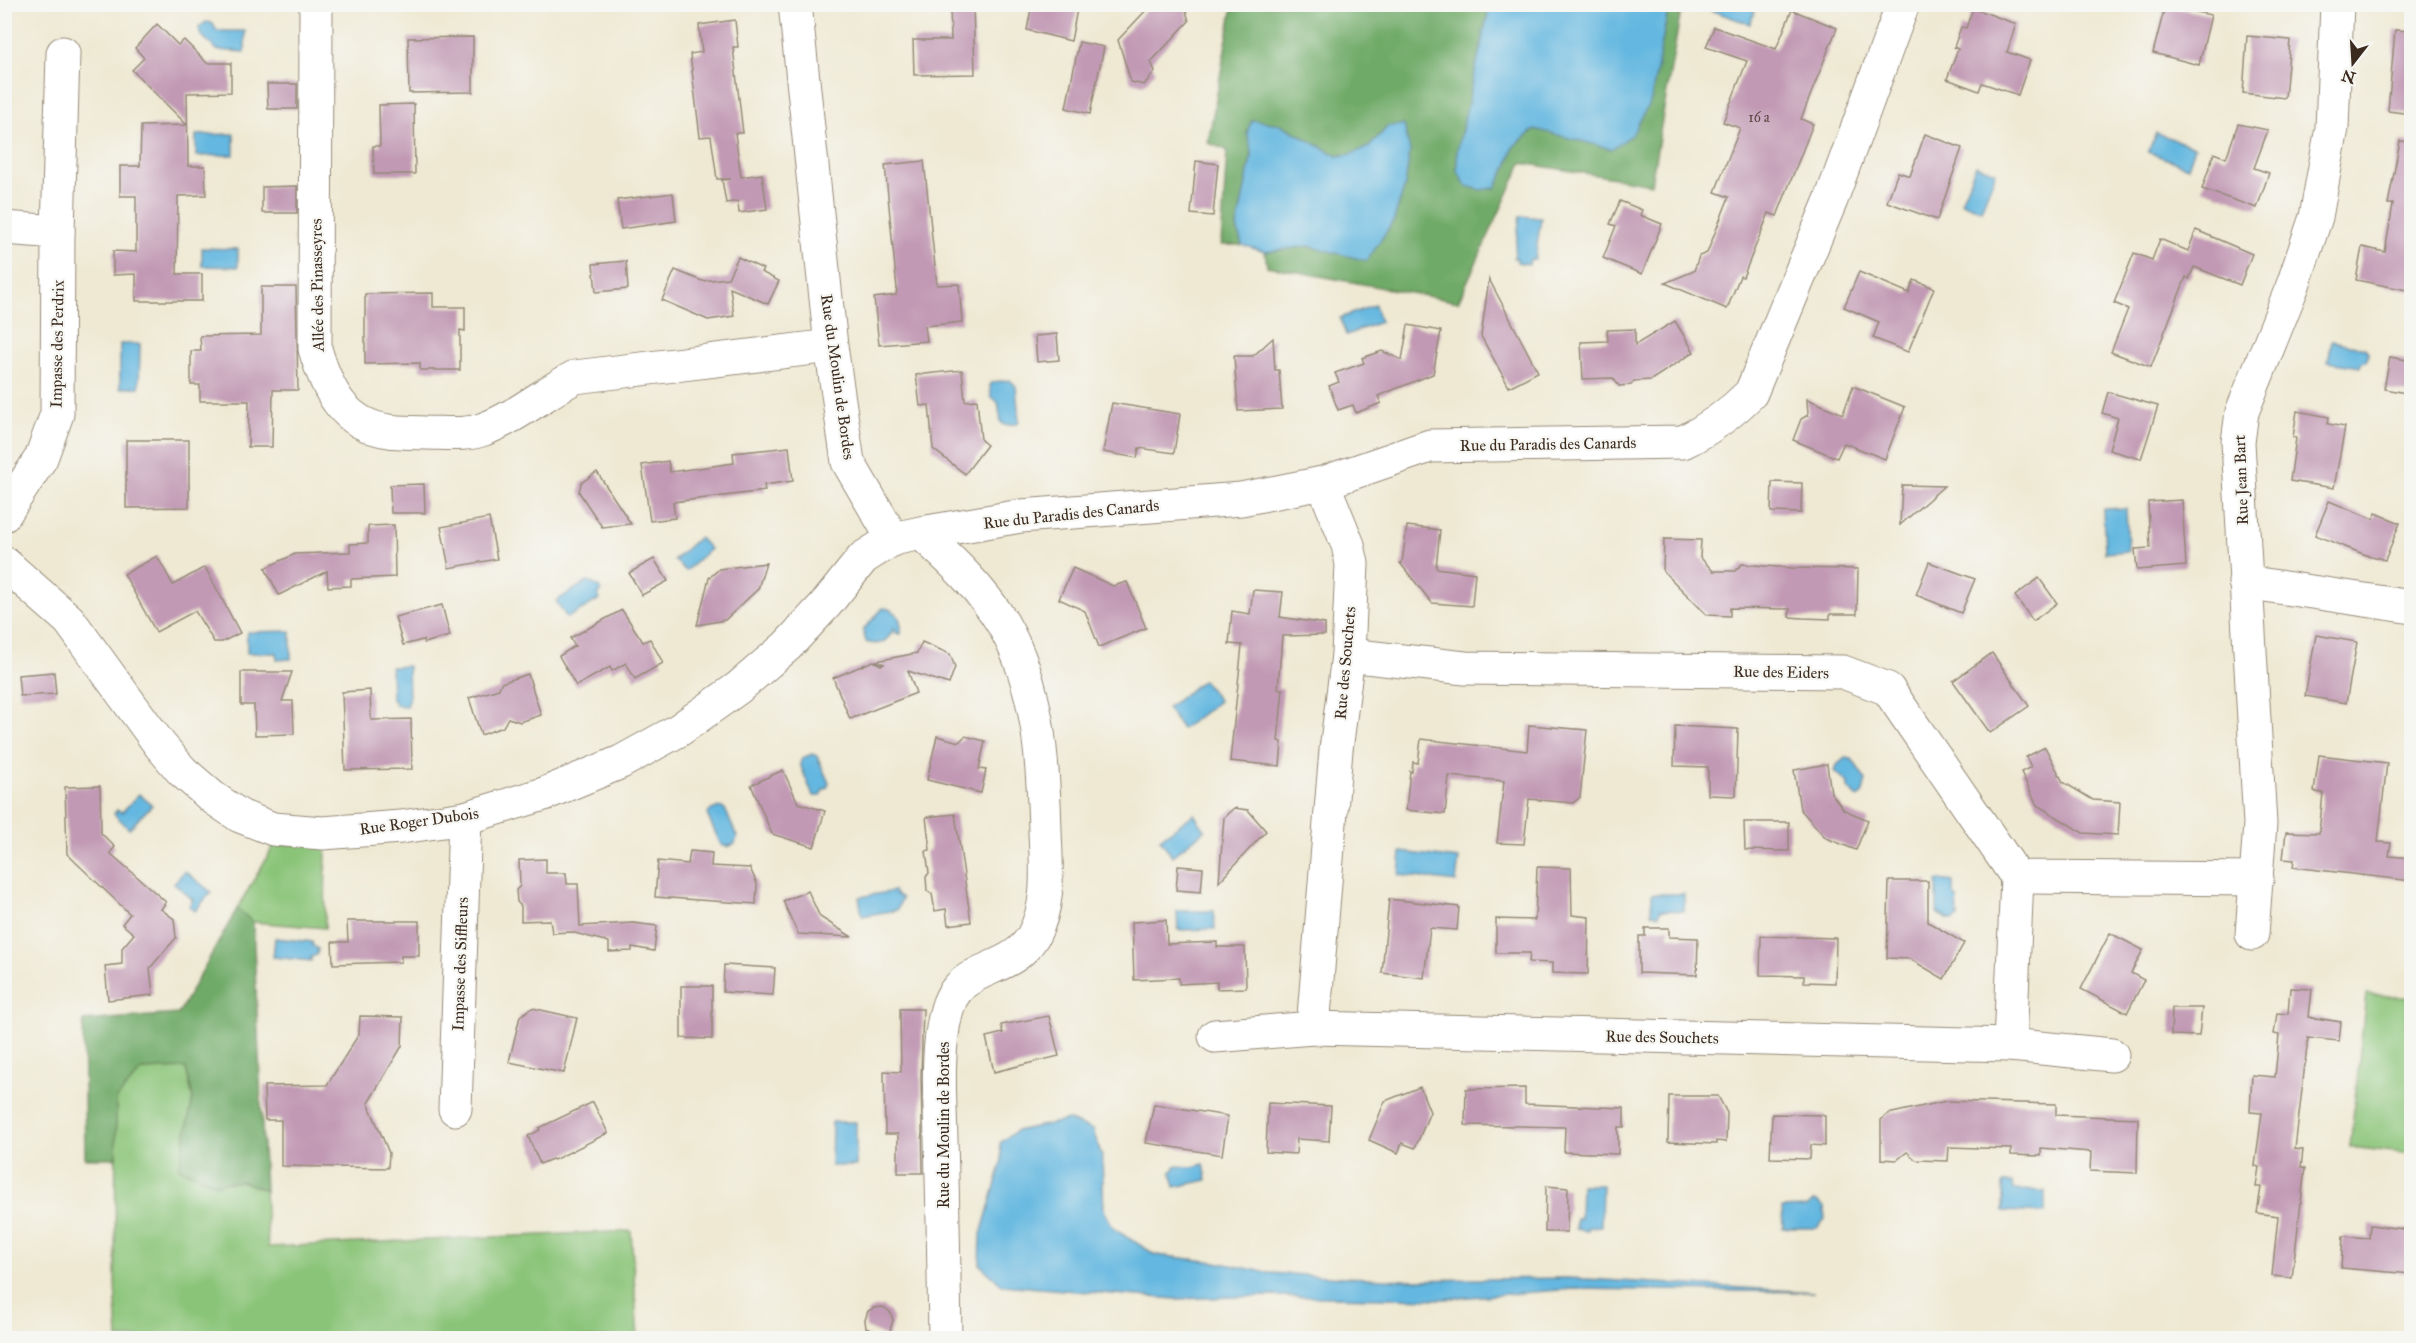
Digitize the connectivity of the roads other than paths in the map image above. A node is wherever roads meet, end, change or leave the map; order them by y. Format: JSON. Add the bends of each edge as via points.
{"nodes":[{"id":1,"x":316,"y":4,"type":"edge"},
{"id":2,"x":795,"y":4,"type":"edge"},
{"id":3,"x":1903,"y":4,"type":"edge"},
{"id":4,"x":2337,"y":4,"type":"edge"},
{"id":5,"x":63,"y":53,"type":"dead end"},
{"id":6,"x":4,"y":228,"type":"edge"},
{"id":7,"x":58,"y":232,"type":"junction"},
{"id":8,"x":831,"y":346,"type":"junction"},
{"id":9,"x":1323,"y":483,"type":"junction"},
{"id":10,"x":4,"y":515,"type":"edge"},
{"id":11,"x":907,"y":536,"type":"junction"},
{"id":12,"x":4,"y":563,"type":"edge"},
{"id":13,"x":2245,"y":582,"type":"junction"},
{"id":14,"x":2412,"y":607,"type":"edge"},
{"id":15,"x":1348,"y":655,"type":"junction"},
{"id":16,"x":465,"y":818,"type":"junction"},
{"id":17,"x":2017,"y":877,"type":"junction"},
{"id":18,"x":2257,"y":879,"type":"junction"},
{"id":19,"x":2252,"y":934,"type":"dead end"},
{"id":20,"x":1313,"y":1028,"type":"junction"},
{"id":21,"x":1215,"y":1036,"type":"dead end"},
{"id":22,"x":2010,"y":1045,"type":"junction"},
{"id":23,"x":2112,"y":1054,"type":"dead end"},
{"id":24,"x":455,"y":1109,"type":"dead end"},
{"id":25,"x":945,"y":1338,"type":"edge"}],
"edges":[{"from":1,"to":8,"type":"street","name":"Allée des Pinasseyres","via":[[315,349],[329,389],[339,404],[362,424],[388,431],[463,434],[507,419],[575,377]]},
{"from":2,"to":8,"type":"street","name":"Rue du Moulin de Bordes"},
{"from":3,"to":9,"type":"street","name":"Rue du Paradis des Canards","via":[[1831,200],[1752,393],[1731,413],[1683,442],[1430,446]]},
{"from":4,"to":13,"type":"street","name":"Rue Jean Bart","via":[[2332,128],[2316,217],[2241,412],[2238,442]]},
{"from":5,"to":7,"type":"street","name":"Impasse des Perdrix"},
{"from":6,"to":7,"type":"street"},
{"from":7,"to":10,"type":"street","name":"Impasse des Perdrix","via":[[57,414],[41,458]]},
{"from":8,"to":11,"type":"street","name":"Rue du Moulin de Bordes","via":[[848,462]]},
{"from":9,"to":11,"type":"street","name":"Rue du Paradis des Canards","via":[[1241,499],[1021,516]]},
{"from":9,"to":15,"type":"street","name":"Rue des Souchets","via":[[1352,564]]},
{"from":11,"to":16,"type":"street","name":"Rue Roger Dubois","via":[[862,558],[788,646],[679,730],[621,762],[544,794]]},
{"from":11,"to":25,"type":"street","name":"Rue du Moulin de Bordes","via":[[956,563],[1003,624],[1035,711],[1043,767],[1047,891],[1042,915],[1019,954],[964,980],[946,1012],[940,1059]]},
{"from":12,"to":16,"type":"street","name":"Rue Roger Dubois","via":[[69,620],[182,771],[240,816],[273,829],[323,833]]},
{"from":13,"to":14,"type":"street"},
{"from":13,"to":18,"type":"street","name":"Rue Jean Bart","via":[[2260,824]]},
{"from":15,"to":17,"type":"street","name":"Rue des Eiders","via":[[1465,668],[1844,672],[1887,689]]},
{"from":15,"to":20,"type":"street","name":"Rue des Souchets","via":[[1336,750]]},
{"from":16,"to":24,"type":"street","name":"Impasse des Siffleurs"},
{"from":17,"to":18,"type":"street"},
{"from":17,"to":22,"type":"street"},
{"from":18,"to":19,"type":"street","name":"Rue Jean Bart"},
{"from":20,"to":21,"type":"street","name":"Rue des Souchets"},
{"from":20,"to":22,"type":"street","name":"Rue des Souchets"},
{"from":22,"to":23,"type":"street","name":"Rue des Souchets"}]}
